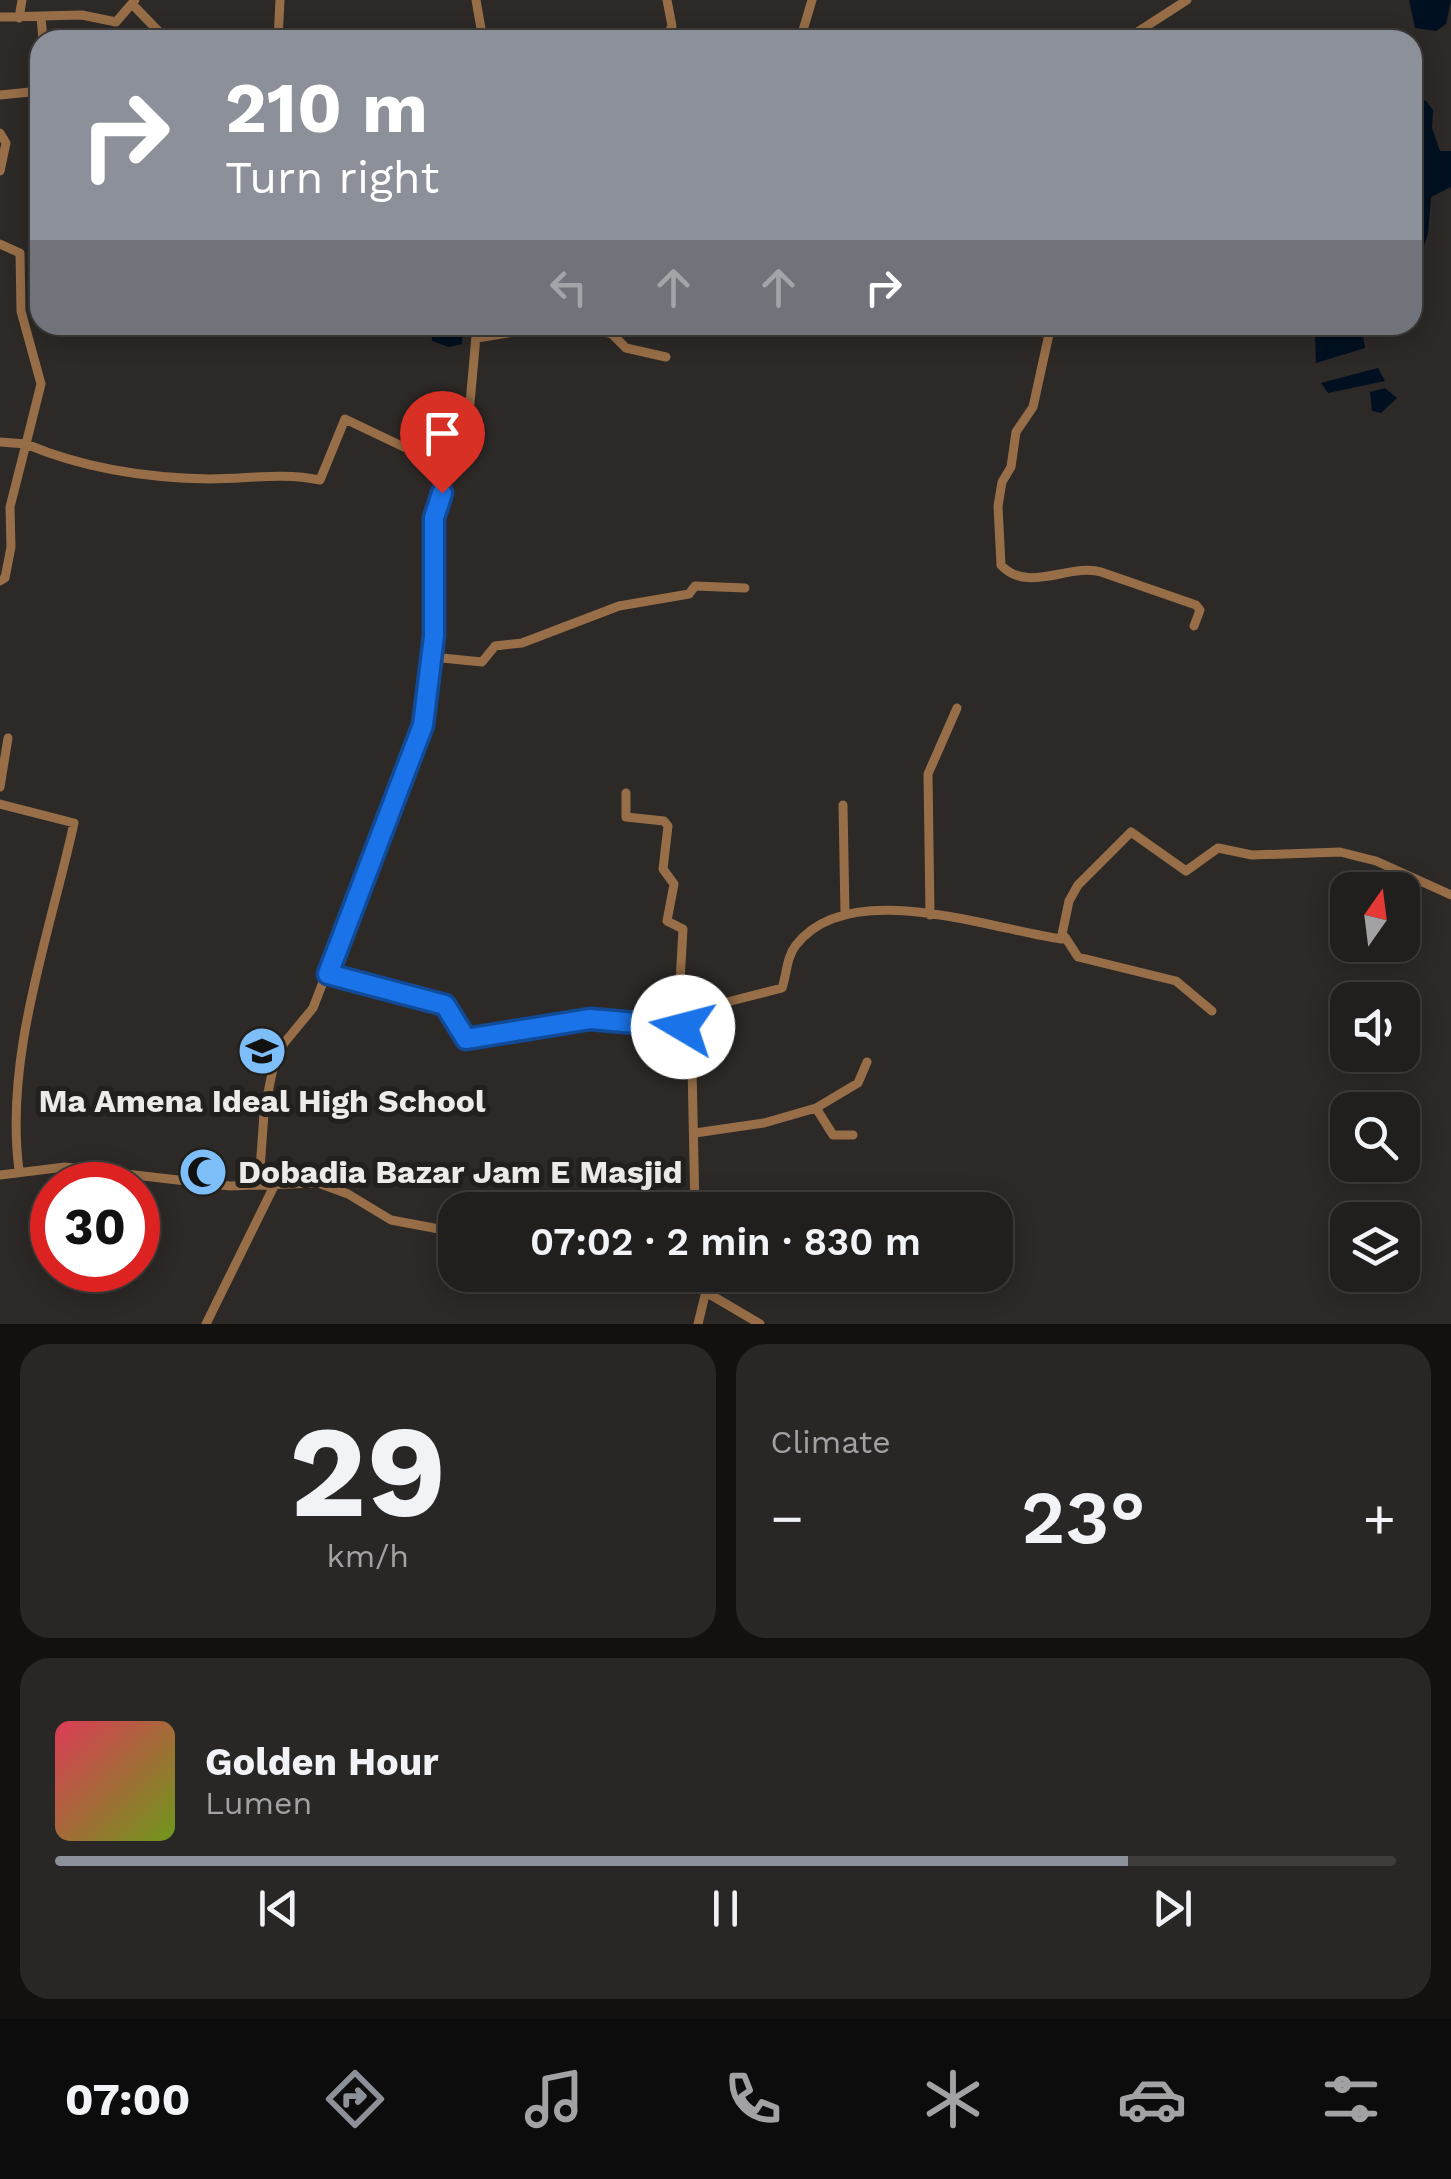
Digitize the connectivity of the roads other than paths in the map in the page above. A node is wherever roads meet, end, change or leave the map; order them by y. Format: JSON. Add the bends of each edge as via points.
{"nodes":[{"id":1,"x":22,"y":0,"type":"edge"},
{"id":2,"x":280,"y":0,"type":"edge"},
{"id":3,"x":476,"y":0,"type":"edge"},
{"id":4,"x":667,"y":0,"type":"edge"},
{"id":5,"x":812,"y":0,"type":"edge"},
{"id":6,"x":1187,"y":0,"type":"edge"},
{"id":7,"x":134,"y":3,"type":"edge"},
{"id":8,"x":42,"y":17,"type":"junction"},
{"id":9,"x":0,"y":18,"type":"edge"},
{"id":10,"x":19,"y":18,"type":"junction"},
{"id":11,"x":42,"y":30,"type":"edge"},
{"id":12,"x":158,"y":30,"type":"edge"},
{"id":13,"x":278,"y":30,"type":"edge"},
{"id":14,"x":480,"y":30,"type":"edge"},
{"id":15,"x":670,"y":30,"type":"edge"},
{"id":16,"x":803,"y":30,"type":"edge"},
{"id":17,"x":1141,"y":30,"type":"edge"},
{"id":18,"x":30,"y":93,"type":"edge"},
{"id":19,"x":0,"y":96,"type":"edge"},
{"id":20,"x":0,"y":133,"type":"edge"},
{"id":21,"x":0,"y":171,"type":"edge"},
{"id":22,"x":0,"y":244,"type":"edge"},
{"id":23,"x":478,"y":335,"type":"edge"},
{"id":24,"x":496,"y":335,"type":"edge"},
{"id":25,"x":613,"y":335,"type":"edge"},
{"id":26,"x":1049,"y":335,"type":"edge"},
{"id":27,"x":478,"y":338,"type":"junction"},
{"id":28,"x":666,"y":357,"type":"dead end"},
{"id":29,"x":0,"y":442,"type":"edge"},
{"id":30,"x":26,"y":444,"type":"junction"},
{"id":31,"x":450,"y":469,"type":"junction"},
{"id":32,"x":0,"y":581,"type":"edge"},
{"id":33,"x":745,"y":588,"type":"dead end"},
{"id":34,"x":1194,"y":626,"type":"dead end"},
{"id":35,"x":432,"y":657,"type":"junction"},
{"id":36,"x":957,"y":708,"type":"dead end"},
{"id":37,"x":8,"y":738,"type":"dead end"},
{"id":38,"x":0,"y":787,"type":"edge"},
{"id":39,"x":626,"y":792,"type":"dead end"},
{"id":40,"x":0,"y":804,"type":"edge"},
{"id":41,"x":844,"y":805,"type":"dead end"},
{"id":42,"x":1451,"y":895,"type":"edge"},
{"id":43,"x":845,"y":914,"type":"junction"},
{"id":44,"x":930,"y":915,"type":"junction"},
{"id":45,"x":1065,"y":937,"type":"junction"},
{"id":46,"x":328,"y":974,"type":"junction"},
{"id":47,"x":1212,"y":1011,"type":"dead end"},
{"id":48,"x":683,"y":1027,"type":"junction"},
{"id":49,"x":694,"y":1054,"type":"junction"},
{"id":50,"x":672,"y":1056,"type":"dead end"},
{"id":51,"x":867,"y":1062,"type":"dead end"},
{"id":52,"x":816,"y":1108,"type":"junction"},
{"id":53,"x":695,"y":1133,"type":"junction"},
{"id":54,"x":853,"y":1135,"type":"dead end"},
{"id":55,"x":20,"y":1170,"type":"junction"},
{"id":56,"x":0,"y":1175,"type":"edge"},
{"id":57,"x":276,"y":1182,"type":"junction"},
{"id":58,"x":259,"y":1184,"type":"junction"},
{"id":59,"x":695,"y":1192,"type":"edge"},
{"id":60,"x":438,"y":1229,"type":"edge"},
{"id":61,"x":703,"y":1292,"type":"edge"},
{"id":62,"x":706,"y":1295,"type":"junction"},
{"id":63,"x":206,"y":1324,"type":"edge"},
{"id":64,"x":698,"y":1324,"type":"edge"},
{"id":65,"x":760,"y":1324,"type":"edge"}],
"edges":[{"from":1,"to":10,"type":"street"},
{"from":2,"to":13,"type":"street"},
{"from":3,"to":14,"type":"street"},
{"from":4,"to":15,"type":"street"},
{"from":5,"to":16,"type":"street"},
{"from":6,"to":17,"type":"street"},
{"from":7,"to":8,"type":"street","via":[[116,22]]},
{"from":7,"to":12,"type":"street"},
{"from":8,"to":10,"type":"street"},
{"from":8,"to":11,"type":"street"},
{"from":9,"to":10,"type":"street"},
{"from":18,"to":19,"type":"street"},
{"from":20,"to":21,"type":"street","via":[[6,143]]},
{"from":22,"to":30,"type":"street","via":[[20,254],[18,292],[41,384]]},
{"from":23,"to":27,"type":"street"},
{"from":24,"to":27,"type":"street"},
{"from":25,"to":28,"type":"street","via":[[626,348]]},
{"from":26,"to":34,"type":"street","via":[[1033,407],[1016,432],[1002,482],[1000,565],[1036,577],[1102,572],[1196,604]]},
{"from":27,"to":31,"type":"street","via":[[470,404]]},
{"from":29,"to":30,"type":"street"},
{"from":30,"to":31,"type":"street","via":[[97,470],[320,480],[345,419]]},
{"from":30,"to":32,"type":"street"},
{"from":31,"to":35,"type":"street","via":[[434,518]]},
{"from":33,"to":35,"type":"street","via":[[695,586],[689,594],[620,606],[522,643],[495,646],[482,662]]},
{"from":35,"to":46,"type":"street","via":[[423,725]]},
{"from":36,"to":44,"type":"street","via":[[928,774]]},
{"from":37,"to":38,"type":"street"},
{"from":39,"to":48,"type":"street","via":[[626,817],[668,826],[663,869],[674,884],[667,922],[682,929]]},
{"from":40,"to":55,"type":"street","via":[[74,823],[43,941],[17,1091]]},
{"from":41,"to":43,"type":"street"},
{"from":42,"to":45,"type":"street","via":[[1340,852],[1252,855],[1218,848],[1186,872],[1131,832],[1078,885],[1069,900]]},
{"from":43,"to":44,"type":"street"},
{"from":43,"to":49,"type":"street","via":[[798,942],[782,988],[726,1002],[715,1041]]},
{"from":44,"to":45,"type":"street"},
{"from":45,"to":47,"type":"street","via":[[1078,958],[1176,981]]},
{"from":46,"to":48,"type":"street","via":[[445,1005],[466,1039],[590,1019]]},
{"from":46,"to":58,"type":"street","via":[[314,1008],[276,1053]]},
{"from":48,"to":49,"type":"street","via":[[692,1030]]},
{"from":49,"to":50,"type":"street"},
{"from":49,"to":53,"type":"street"},
{"from":51,"to":52,"type":"street","via":[[858,1082]]},
{"from":52,"to":53,"type":"street","via":[[764,1124]]},
{"from":52,"to":54,"type":"street","via":[[833,1136]]},
{"from":53,"to":59,"type":"street"},
{"from":55,"to":56,"type":"street"},
{"from":55,"to":58,"type":"street","via":[[65,1167]]},
{"from":57,"to":58,"type":"street"},
{"from":57,"to":60,"type":"street","via":[[318,1183],[391,1220]]},
{"from":57,"to":63,"type":"street"},
{"from":61,"to":62,"type":"street"},
{"from":62,"to":64,"type":"street"},
{"from":62,"to":65,"type":"street"}]}
